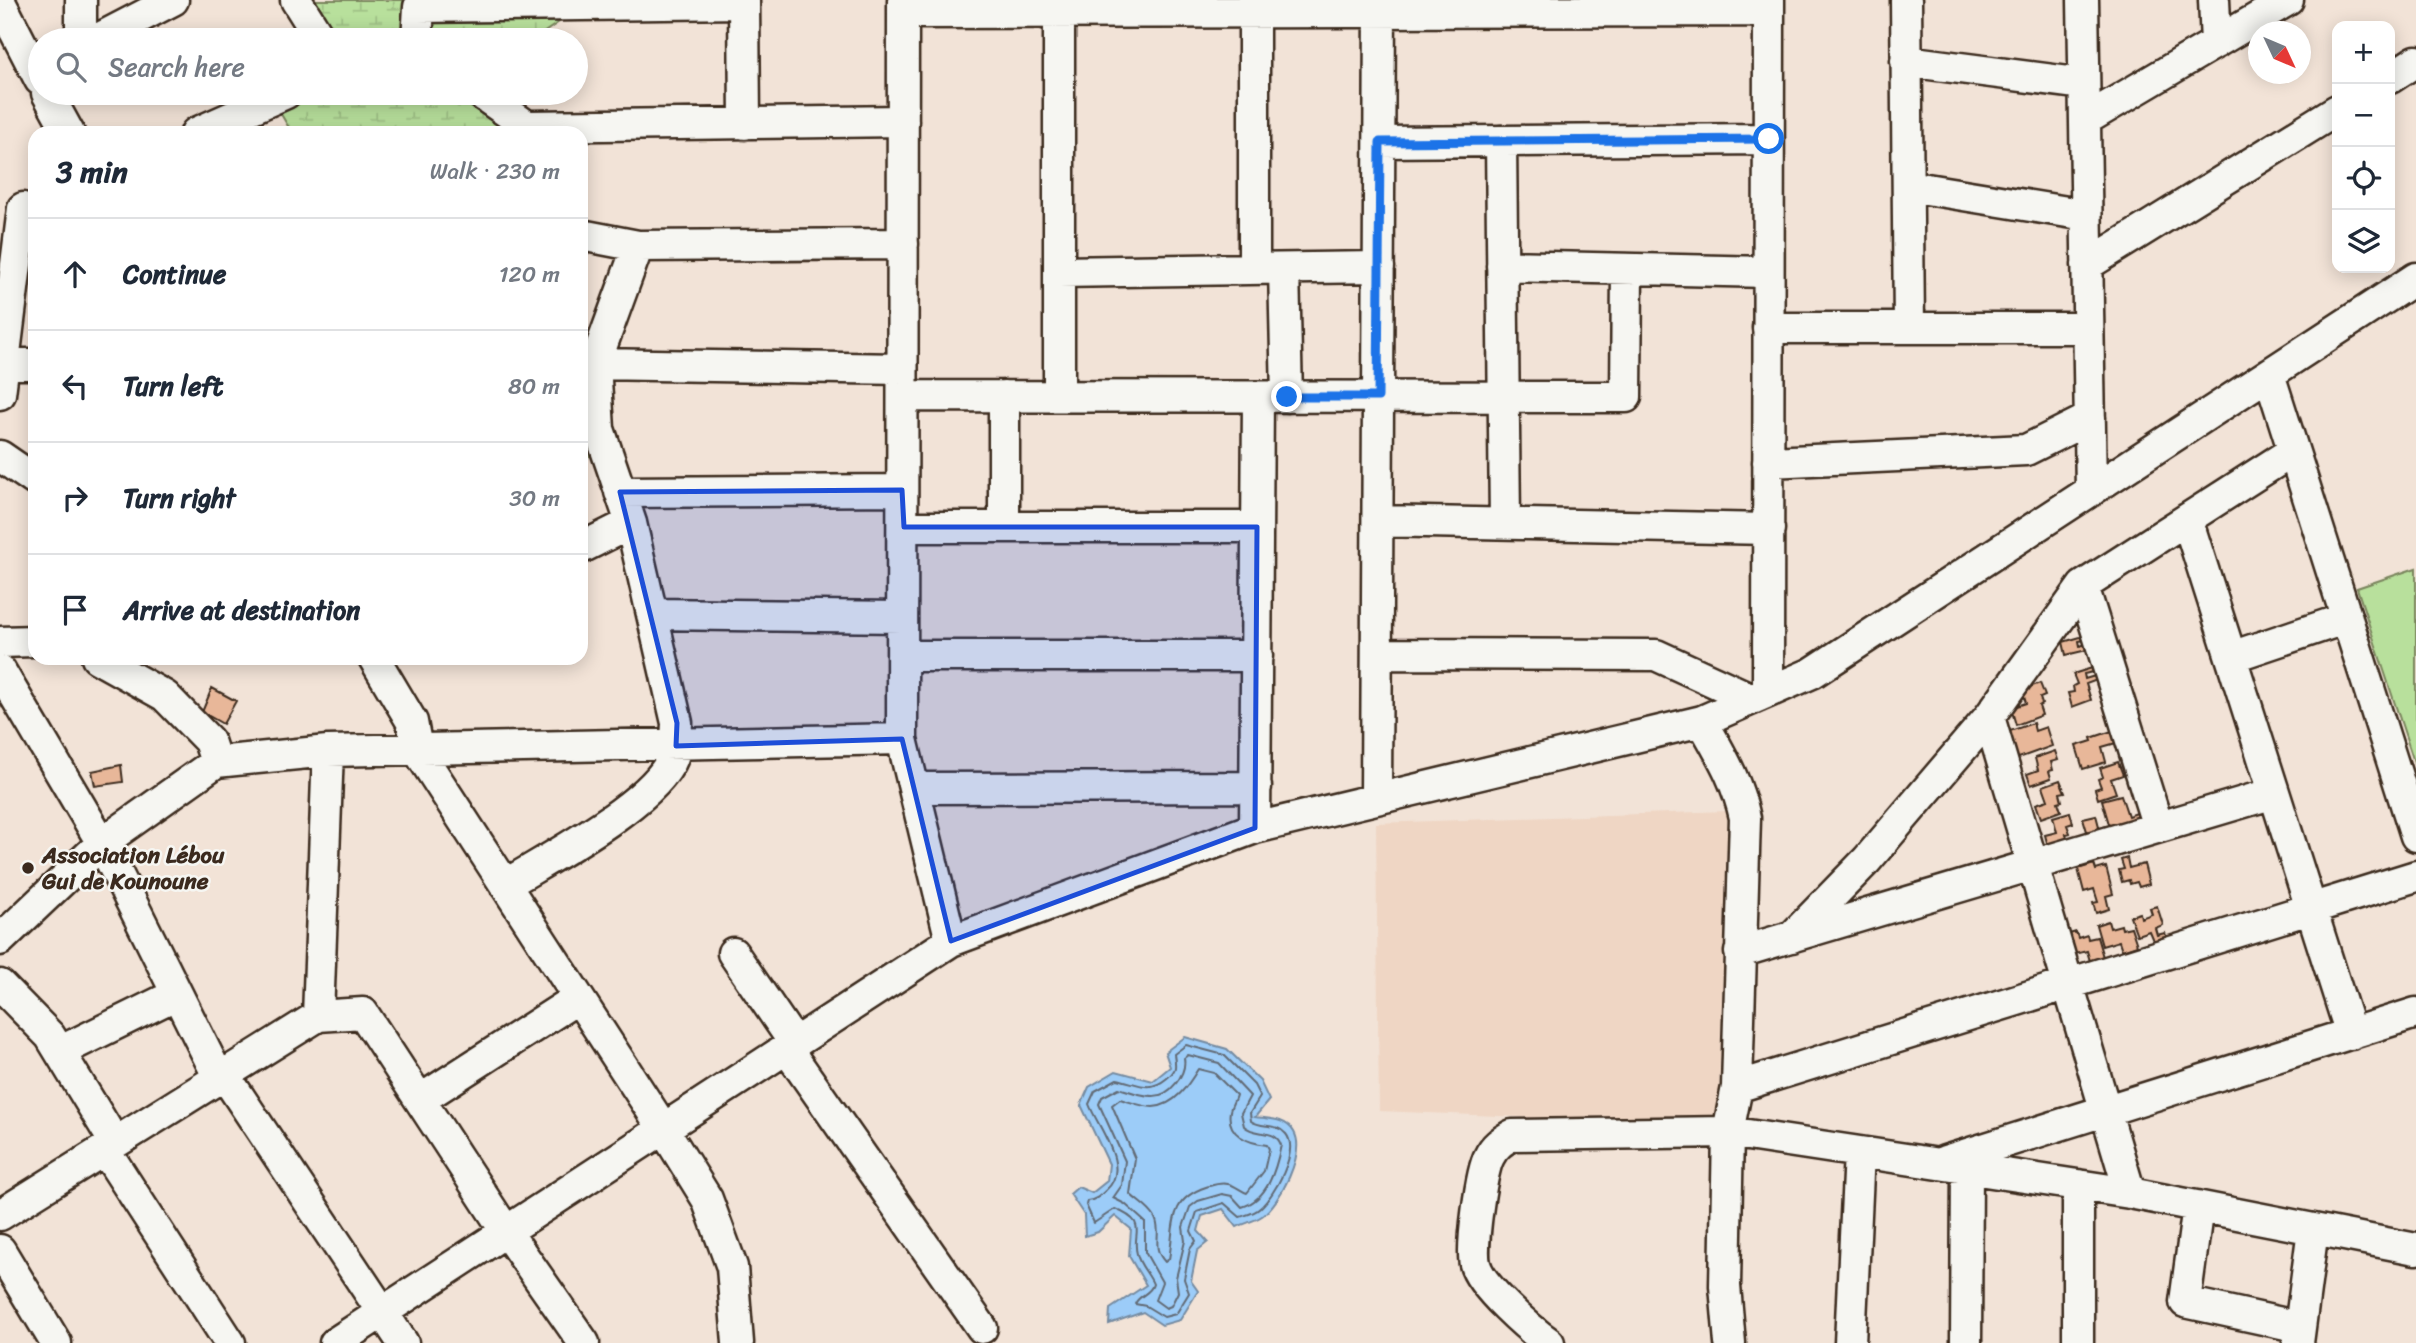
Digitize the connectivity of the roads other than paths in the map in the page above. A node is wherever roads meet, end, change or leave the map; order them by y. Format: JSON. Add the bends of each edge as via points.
{"nodes":[{"id":1,"x":81,"y":0,"type":"edge"},
{"id":2,"x":296,"y":0,"type":"edge"},
{"id":3,"x":1906,"y":0,"type":"edge"},
{"id":4,"x":2084,"y":0,"type":"edge"},
{"id":5,"x":2214,"y":0,"type":"edge"},
{"id":6,"x":2288,"y":0,"type":"edge"},
{"id":7,"x":744,"y":1,"type":"edge"},
{"id":8,"x":0,"y":2,"type":"edge"},
{"id":9,"x":165,"y":2,"type":"edge"},
{"id":10,"x":617,"y":2,"type":"edge"},
{"id":11,"x":1254,"y":6,"type":"edge"},
{"id":12,"x":1380,"y":6,"type":"edge"},
{"id":13,"x":1504,"y":6,"type":"edge"},
{"id":14,"x":1604,"y":6,"type":"edge"},
{"id":15,"x":1769,"y":6,"type":"edge"},
{"id":16,"x":903,"y":7,"type":"edge"},
{"id":17,"x":1059,"y":13,"type":"junction"},
{"id":18,"x":81,"y":28,"type":"edge"},
{"id":19,"x":118,"y":28,"type":"edge"},
{"id":20,"x":314,"y":28,"type":"edge"},
{"id":21,"x":418,"y":28,"type":"edge"},
{"id":22,"x":2216,"y":43,"type":"junction"},
{"id":23,"x":28,"y":55,"type":"edge"},
{"id":24,"x":1906,"y":61,"type":"junction"},
{"id":25,"x":2416,"y":61,"type":"edge"},
{"id":26,"x":2395,"y":75,"type":"edge"},
{"id":27,"x":2084,"y":84,"type":"junction"},
{"id":28,"x":54,"y":105,"type":"edge"},
{"id":29,"x":261,"y":105,"type":"edge"},
{"id":30,"x":495,"y":105,"type":"edge"},
{"id":31,"x":2332,"y":113,"type":"edge"},
{"id":32,"x":2085,"y":120,"type":"junction"},
{"id":33,"x":903,"y":121,"type":"junction"},
{"id":34,"x":745,"y":124,"type":"junction"},
{"id":35,"x":65,"y":126,"type":"edge"},
{"id":36,"x":217,"y":126,"type":"edge"},
{"id":37,"x":522,"y":126,"type":"edge"},
{"id":38,"x":588,"y":128,"type":"edge"},
{"id":39,"x":1769,"y":139,"type":"junction"},
{"id":40,"x":1500,"y":141,"type":"junction"},
{"id":41,"x":1380,"y":142,"type":"junction"},
{"id":42,"x":1908,"y":186,"type":"junction"},
{"id":43,"x":19,"y":209,"type":"edge"},
{"id":44,"x":2087,"y":215,"type":"junction"},
{"id":45,"x":588,"y":236,"type":"edge"},
{"id":46,"x":903,"y":244,"type":"junction"},
{"id":47,"x":638,"y":246,"type":"junction"},
{"id":48,"x":2087,"y":265,"type":"junction"},
{"id":49,"x":1502,"y":266,"type":"junction"},
{"id":50,"x":1379,"y":267,"type":"junction"},
{"id":51,"x":1254,"y":269,"type":"junction"},
{"id":52,"x":1284,"y":269,"type":"junction"},
{"id":53,"x":1627,"y":269,"type":"junction"},
{"id":54,"x":1059,"y":272,"type":"junction"},
{"id":55,"x":1769,"y":272,"type":"junction"},
{"id":56,"x":2416,"y":278,"type":"edge"},
{"id":57,"x":1769,"y":328,"type":"junction"},
{"id":58,"x":1909,"y":328,"type":"junction"},
{"id":59,"x":2088,"y":328,"type":"junction"},
{"id":60,"x":5,"y":364,"type":"junction"},
{"id":61,"x":595,"y":364,"type":"junction"},
{"id":62,"x":28,"y":365,"type":"edge"},
{"id":63,"x":2269,"y":374,"type":"junction"},
{"id":64,"x":903,"y":382,"type":"junction"},
{"id":65,"x":0,"y":394,"type":"edge"},
{"id":66,"x":1004,"y":396,"type":"junction"},
{"id":67,"x":1059,"y":396,"type":"junction"},
{"id":68,"x":1272,"y":397,"type":"junction"},
{"id":69,"x":1378,"y":397,"type":"junction"},
{"id":70,"x":1503,"y":397,"type":"junction"},
{"id":71,"x":2090,"y":418,"type":"junction"},
{"id":72,"x":2293,"y":450,"type":"junction"},
{"id":73,"x":0,"y":456,"type":"edge"},
{"id":74,"x":1768,"y":462,"type":"junction"},
{"id":75,"x":28,"y":475,"type":"edge"},
{"id":76,"x":902,"y":490,"type":"junction"},
{"id":77,"x":2091,"y":491,"type":"junction"},
{"id":78,"x":620,"y":492,"type":"junction"},
{"id":79,"x":2188,"y":519,"type":"junction"},
{"id":80,"x":1378,"y":521,"type":"junction"},
{"id":81,"x":631,"y":523,"type":"junction"},
{"id":82,"x":1505,"y":523,"type":"junction"},
{"id":83,"x":904,"y":527,"type":"junction"},
{"id":84,"x":1004,"y":527,"type":"junction"},
{"id":85,"x":1257,"y":527,"type":"junction"},
{"id":86,"x":1769,"y":529,"type":"junction"},
{"id":87,"x":588,"y":544,"type":"edge"},
{"id":88,"x":2083,"y":586,"type":"junction"},
{"id":89,"x":653,"y":614,"type":"junction"},
{"id":90,"x":902,"y":617,"type":"junction"},
{"id":91,"x":2347,"y":618,"type":"junction"},
{"id":92,"x":28,"y":641,"type":"edge"},
{"id":93,"x":0,"y":642,"type":"edge"},
{"id":94,"x":1377,"y":654,"type":"junction"},
{"id":95,"x":902,"y":656,"type":"junction"},
{"id":96,"x":1257,"y":656,"type":"junction"},
{"id":97,"x":2231,"y":657,"type":"junction"},
{"id":98,"x":110,"y":665,"type":"edge"},
{"id":99,"x":378,"y":665,"type":"edge"},
{"id":100,"x":1,"y":677,"type":"edge"},
{"id":101,"x":1760,"y":696,"type":"junction"},
{"id":102,"x":1989,"y":717,"type":"junction"},
{"id":103,"x":1702,"y":721,"type":"junction"},
{"id":104,"x":902,"y":739,"type":"junction"},
{"id":105,"x":676,"y":746,"type":"junction"},
{"id":106,"x":417,"y":749,"type":"junction"},
{"id":107,"x":328,"y":751,"type":"junction"},
{"id":108,"x":216,"y":762,"type":"junction"},
{"id":109,"x":1256,"y":787,"type":"junction"},
{"id":110,"x":914,"y":788,"type":"junction"},
{"id":111,"x":2274,"y":793,"type":"junction"},
{"id":112,"x":1376,"y":799,"type":"junction"},
{"id":113,"x":1255,"y":828,"type":"junction"},
{"id":114,"x":2158,"y":828,"type":"junction"},
{"id":115,"x":2416,"y":836,"type":"edge"},
{"id":116,"x":102,"y":843,"type":"junction"},
{"id":117,"x":2033,"y":865,"type":"junction"},
{"id":118,"x":2416,"y":876,"type":"edge"},
{"id":119,"x":505,"y":885,"type":"junction"},
{"id":120,"x":2311,"y":909,"type":"junction"},
{"id":121,"x":3,"y":931,"type":"edge"},
{"id":122,"x":1792,"y":937,"type":"junction"},
{"id":123,"x":951,"y":941,"type":"junction"},
{"id":124,"x":1740,"y":952,"type":"junction"},
{"id":125,"x":733,"y":953,"type":"dead end"},
{"id":126,"x":2068,"y":984,"type":"junction"},
{"id":127,"x":0,"y":985,"type":"edge"},
{"id":128,"x":177,"y":994,"type":"junction"},
{"id":129,"x":578,"y":998,"type":"junction"},
{"id":130,"x":2416,"y":1013,"type":"edge"},
{"id":131,"x":318,"y":1016,"type":"junction"},
{"id":132,"x":2351,"y":1034,"type":"junction"},
{"id":133,"x":791,"y":1046,"type":"junction"},
{"id":134,"x":61,"y":1051,"type":"junction"},
{"id":135,"x":221,"y":1076,"type":"junction"},
{"id":136,"x":1737,"y":1087,"type":"junction"},
{"id":137,"x":420,"y":1100,"type":"junction"},
{"id":138,"x":2106,"y":1111,"type":"junction"},
{"id":139,"x":663,"y":1128,"type":"junction"},
{"id":140,"x":1728,"y":1132,"type":"junction"},
{"id":141,"x":110,"y":1147,"type":"junction"},
{"id":142,"x":1859,"y":1152,"type":"junction"},
{"id":143,"x":1937,"y":1164,"type":"junction"},
{"id":144,"x":1967,"y":1168,"type":"junction"},
{"id":145,"x":2078,"y":1185,"type":"junction"},
{"id":146,"x":2130,"y":1193,"type":"junction"},
{"id":147,"x":2198,"y":1206,"type":"junction"},
{"id":148,"x":0,"y":1215,"type":"edge"},
{"id":149,"x":2313,"y":1229,"type":"junction"},
{"id":150,"x":505,"y":1230,"type":"junction"},
{"id":151,"x":2416,"y":1249,"type":"edge"},
{"id":152,"x":0,"y":1250,"type":"edge"},
{"id":153,"x":382,"y":1312,"type":"junction"},
{"id":154,"x":982,"y":1328,"type":"dead end"},
{"id":155,"x":2299,"y":1335,"type":"edge"},
{"id":156,"x":56,"y":1343,"type":"edge"},
{"id":157,"x":230,"y":1343,"type":"edge"},
{"id":158,"x":335,"y":1343,"type":"edge"},
{"id":159,"x":402,"y":1343,"type":"edge"},
{"id":160,"x":584,"y":1343,"type":"edge"},
{"id":161,"x":738,"y":1343,"type":"edge"},
{"id":162,"x":1549,"y":1343,"type":"edge"},
{"id":163,"x":1730,"y":1343,"type":"edge"},
{"id":164,"x":1850,"y":1343,"type":"edge"},
{"id":165,"x":1966,"y":1343,"type":"edge"},
{"id":166,"x":2078,"y":1343,"type":"edge"}],
"edges":[{"from":1,"to":18,"type":"street"},
{"from":2,"to":20,"type":"street"},
{"from":3,"to":24,"type":"street"},
{"from":4,"to":27,"type":"street"},
{"from":5,"to":22,"type":"street"},
{"from":6,"to":22,"type":"street"},
{"from":7,"to":10,"type":"street"},
{"from":7,"to":34,"type":"street"},
{"from":8,"to":23,"type":"street"},
{"from":9,"to":19,"type":"street"},
{"from":10,"to":21,"type":"street","via":[[419,7]]},
{"from":11,"to":12,"type":"street"},
{"from":11,"to":17,"type":"street"},
{"from":11,"to":51,"type":"street"},
{"from":12,"to":13,"type":"street"},
{"from":12,"to":41,"type":"street"},
{"from":13,"to":14,"type":"street"},
{"from":14,"to":15,"type":"street"},
{"from":15,"to":39,"type":"street"},
{"from":16,"to":17,"type":"street"},
{"from":16,"to":33,"type":"street"},
{"from":17,"to":54,"type":"street"},
{"from":22,"to":32,"type":"street"},
{"from":24,"to":27,"type":"street"},
{"from":24,"to":42,"type":"street"},
{"from":25,"to":26,"type":"street"},
{"from":27,"to":32,"type":"street"},
{"from":28,"to":35,"type":"street"},
{"from":29,"to":36,"type":"street"},
{"from":30,"to":37,"type":"street"},
{"from":31,"to":48,"type":"street"},
{"from":32,"to":44,"type":"street"},
{"from":33,"to":34,"type":"street"},
{"from":33,"to":46,"type":"street"},
{"from":34,"to":38,"type":"street"},
{"from":39,"to":40,"type":"street"},
{"from":39,"to":55,"type":"street"},
{"from":40,"to":41,"type":"street"},
{"from":40,"to":49,"type":"street"},
{"from":41,"to":50,"type":"street"},
{"from":42,"to":44,"type":"street"},
{"from":42,"to":58,"type":"street"},
{"from":43,"to":60,"type":"street"},
{"from":44,"to":48,"type":"street"},
{"from":45,"to":47,"type":"street"},
{"from":46,"to":47,"type":"street"},
{"from":46,"to":64,"type":"street"},
{"from":47,"to":61,"type":"street"},
{"from":48,"to":59,"type":"street"},
{"from":49,"to":53,"type":"street"},
{"from":49,"to":70,"type":"street"},
{"from":50,"to":52,"type":"street"},
{"from":50,"to":69,"type":"street"},
{"from":51,"to":52,"type":"street"},
{"from":51,"to":54,"type":"street"},
{"from":52,"to":68,"type":"street"},
{"from":53,"to":55,"type":"street"},
{"from":53,"to":70,"type":"street","via":[[1626,397]]},
{"from":54,"to":67,"type":"street"},
{"from":55,"to":57,"type":"street"},
{"from":56,"to":63,"type":"street"},
{"from":57,"to":58,"type":"street"},
{"from":57,"to":74,"type":"street"},
{"from":58,"to":59,"type":"street"},
{"from":59,"to":71,"type":"street"},
{"from":60,"to":62,"type":"street"},
{"from":60,"to":65,"type":"street"},
{"from":61,"to":64,"type":"street"},
{"from":61,"to":78,"type":"street","via":[[599,429]]},
{"from":63,"to":72,"type":"street"},
{"from":63,"to":77,"type":"street"},
{"from":64,"to":66,"type":"street"},
{"from":64,"to":76,"type":"street"},
{"from":66,"to":67,"type":"street"},
{"from":66,"to":84,"type":"street"},
{"from":67,"to":68,"type":"street"},
{"from":68,"to":69,"type":"street"},
{"from":68,"to":85,"type":"street"},
{"from":69,"to":70,"type":"street"},
{"from":69,"to":80,"type":"street"},
{"from":70,"to":82,"type":"street"},
{"from":71,"to":74,"type":"street","via":[[2026,450]]},
{"from":71,"to":77,"type":"street"},
{"from":72,"to":79,"type":"street"},
{"from":72,"to":91,"type":"street"},
{"from":73,"to":75,"type":"street"},
{"from":74,"to":86,"type":"street"},
{"from":76,"to":78,"type":"street"},
{"from":76,"to":83,"type":"street"},
{"from":77,"to":101,"type":"street","via":[[1812,673]]},
{"from":78,"to":81,"type":"street"},
{"from":79,"to":88,"type":"street"},
{"from":79,"to":97,"type":"street"},
{"from":80,"to":82,"type":"street"},
{"from":80,"to":94,"type":"street"},
{"from":81,"to":87,"type":"street"},
{"from":81,"to":89,"type":"street"},
{"from":82,"to":86,"type":"street"},
{"from":83,"to":84,"type":"street"},
{"from":83,"to":90,"type":"street"},
{"from":84,"to":85,"type":"street"},
{"from":85,"to":96,"type":"street"},
{"from":86,"to":101,"type":"street"},
{"from":88,"to":102,"type":"street"},
{"from":88,"to":114,"type":"street"},
{"from":89,"to":90,"type":"street"},
{"from":89,"to":105,"type":"street","via":[[677,723]]},
{"from":90,"to":95,"type":"street"},
{"from":91,"to":97,"type":"street"},
{"from":91,"to":115,"type":"street"},
{"from":92,"to":93,"type":"street"},
{"from":94,"to":101,"type":"street","via":[[1656,655]]},
{"from":94,"to":112,"type":"street"},
{"from":95,"to":96,"type":"street"},
{"from":95,"to":104,"type":"street"},
{"from":96,"to":109,"type":"street"},
{"from":97,"to":111,"type":"street"},
{"from":98,"to":108,"type":"street","via":[[165,696],[209,741]]},
{"from":99,"to":106,"type":"street","via":[[412,722]]},
{"from":100,"to":116,"type":"street"},
{"from":101,"to":103,"type":"street"},
{"from":102,"to":117,"type":"street"},
{"from":102,"to":122,"type":"street","via":[[1867,860]]},
{"from":103,"to":112,"type":"street"},
{"from":103,"to":124,"type":"street","via":[[1732,772],[1745,818]]},
{"from":104,"to":105,"type":"street"},
{"from":104,"to":110,"type":"street"},
{"from":105,"to":106,"type":"street"},
{"from":105,"to":119,"type":"street","via":[[670,764],[636,800]]},
{"from":106,"to":107,"type":"street"},
{"from":106,"to":119,"type":"street"},
{"from":107,"to":108,"type":"street"},
{"from":107,"to":131,"type":"street"},
{"from":108,"to":116,"type":"street"},
{"from":109,"to":110,"type":"street"},
{"from":109,"to":113,"type":"street"},
{"from":110,"to":123,"type":"street"},
{"from":111,"to":114,"type":"street"},
{"from":111,"to":120,"type":"street"},
{"from":112,"to":113,"type":"street"},
{"from":113,"to":123,"type":"street"},
{"from":114,"to":117,"type":"street"},
{"from":116,"to":121,"type":"street"},
{"from":116,"to":128,"type":"street"},
{"from":117,"to":122,"type":"street"},
{"from":117,"to":126,"type":"street"},
{"from":118,"to":120,"type":"street"},
{"from":119,"to":129,"type":"street"},
{"from":120,"to":126,"type":"street"},
{"from":120,"to":132,"type":"street"},
{"from":122,"to":124,"type":"street"},
{"from":123,"to":133,"type":"street"},
{"from":124,"to":136,"type":"street"},
{"from":125,"to":133,"type":"street"},
{"from":126,"to":136,"type":"street"},
{"from":126,"to":138,"type":"street"},
{"from":127,"to":134,"type":"street","via":[[39,1022]]},
{"from":128,"to":134,"type":"street"},
{"from":128,"to":135,"type":"street"},
{"from":129,"to":137,"type":"street"},
{"from":129,"to":139,"type":"street"},
{"from":130,"to":132,"type":"street"},
{"from":131,"to":135,"type":"street"},
{"from":131,"to":137,"type":"street","via":[[363,1013]]},
{"from":132,"to":138,"type":"street"},
{"from":133,"to":139,"type":"street"},
{"from":133,"to":154,"type":"street"},
{"from":134,"to":141,"type":"street"},
{"from":135,"to":141,"type":"street"},
{"from":135,"to":153,"type":"street"},
{"from":136,"to":140,"type":"street"},
{"from":137,"to":150,"type":"street"},
{"from":138,"to":143,"type":"street"},
{"from":138,"to":146,"type":"street"},
{"from":139,"to":150,"type":"street"},
{"from":139,"to":161,"type":"street","via":[[706,1199],[732,1267]]},
{"from":140,"to":142,"type":"street"},
{"from":140,"to":162,"type":"street","via":[[1512,1135],[1498,1143],[1488,1158],[1477,1213],[1475,1265],[1528,1328]]},
{"from":140,"to":163,"type":"street","via":[[1725,1286]]},
{"from":141,"to":148,"type":"street"},
{"from":141,"to":157,"type":"street"},
{"from":142,"to":143,"type":"street"},
{"from":142,"to":164,"type":"street"},
{"from":143,"to":144,"type":"street"},
{"from":144,"to":145,"type":"street"},
{"from":144,"to":165,"type":"street"},
{"from":145,"to":146,"type":"street"},
{"from":145,"to":166,"type":"street"},
{"from":146,"to":147,"type":"street"},
{"from":147,"to":149,"type":"street"},
{"from":147,"to":155,"type":"street","via":[[2185,1302]]},
{"from":149,"to":151,"type":"street"},
{"from":149,"to":155,"type":"street"},
{"from":150,"to":153,"type":"street"},
{"from":150,"to":160,"type":"street"},
{"from":152,"to":156,"type":"street"},
{"from":153,"to":158,"type":"street"},
{"from":153,"to":159,"type":"street"}]}
